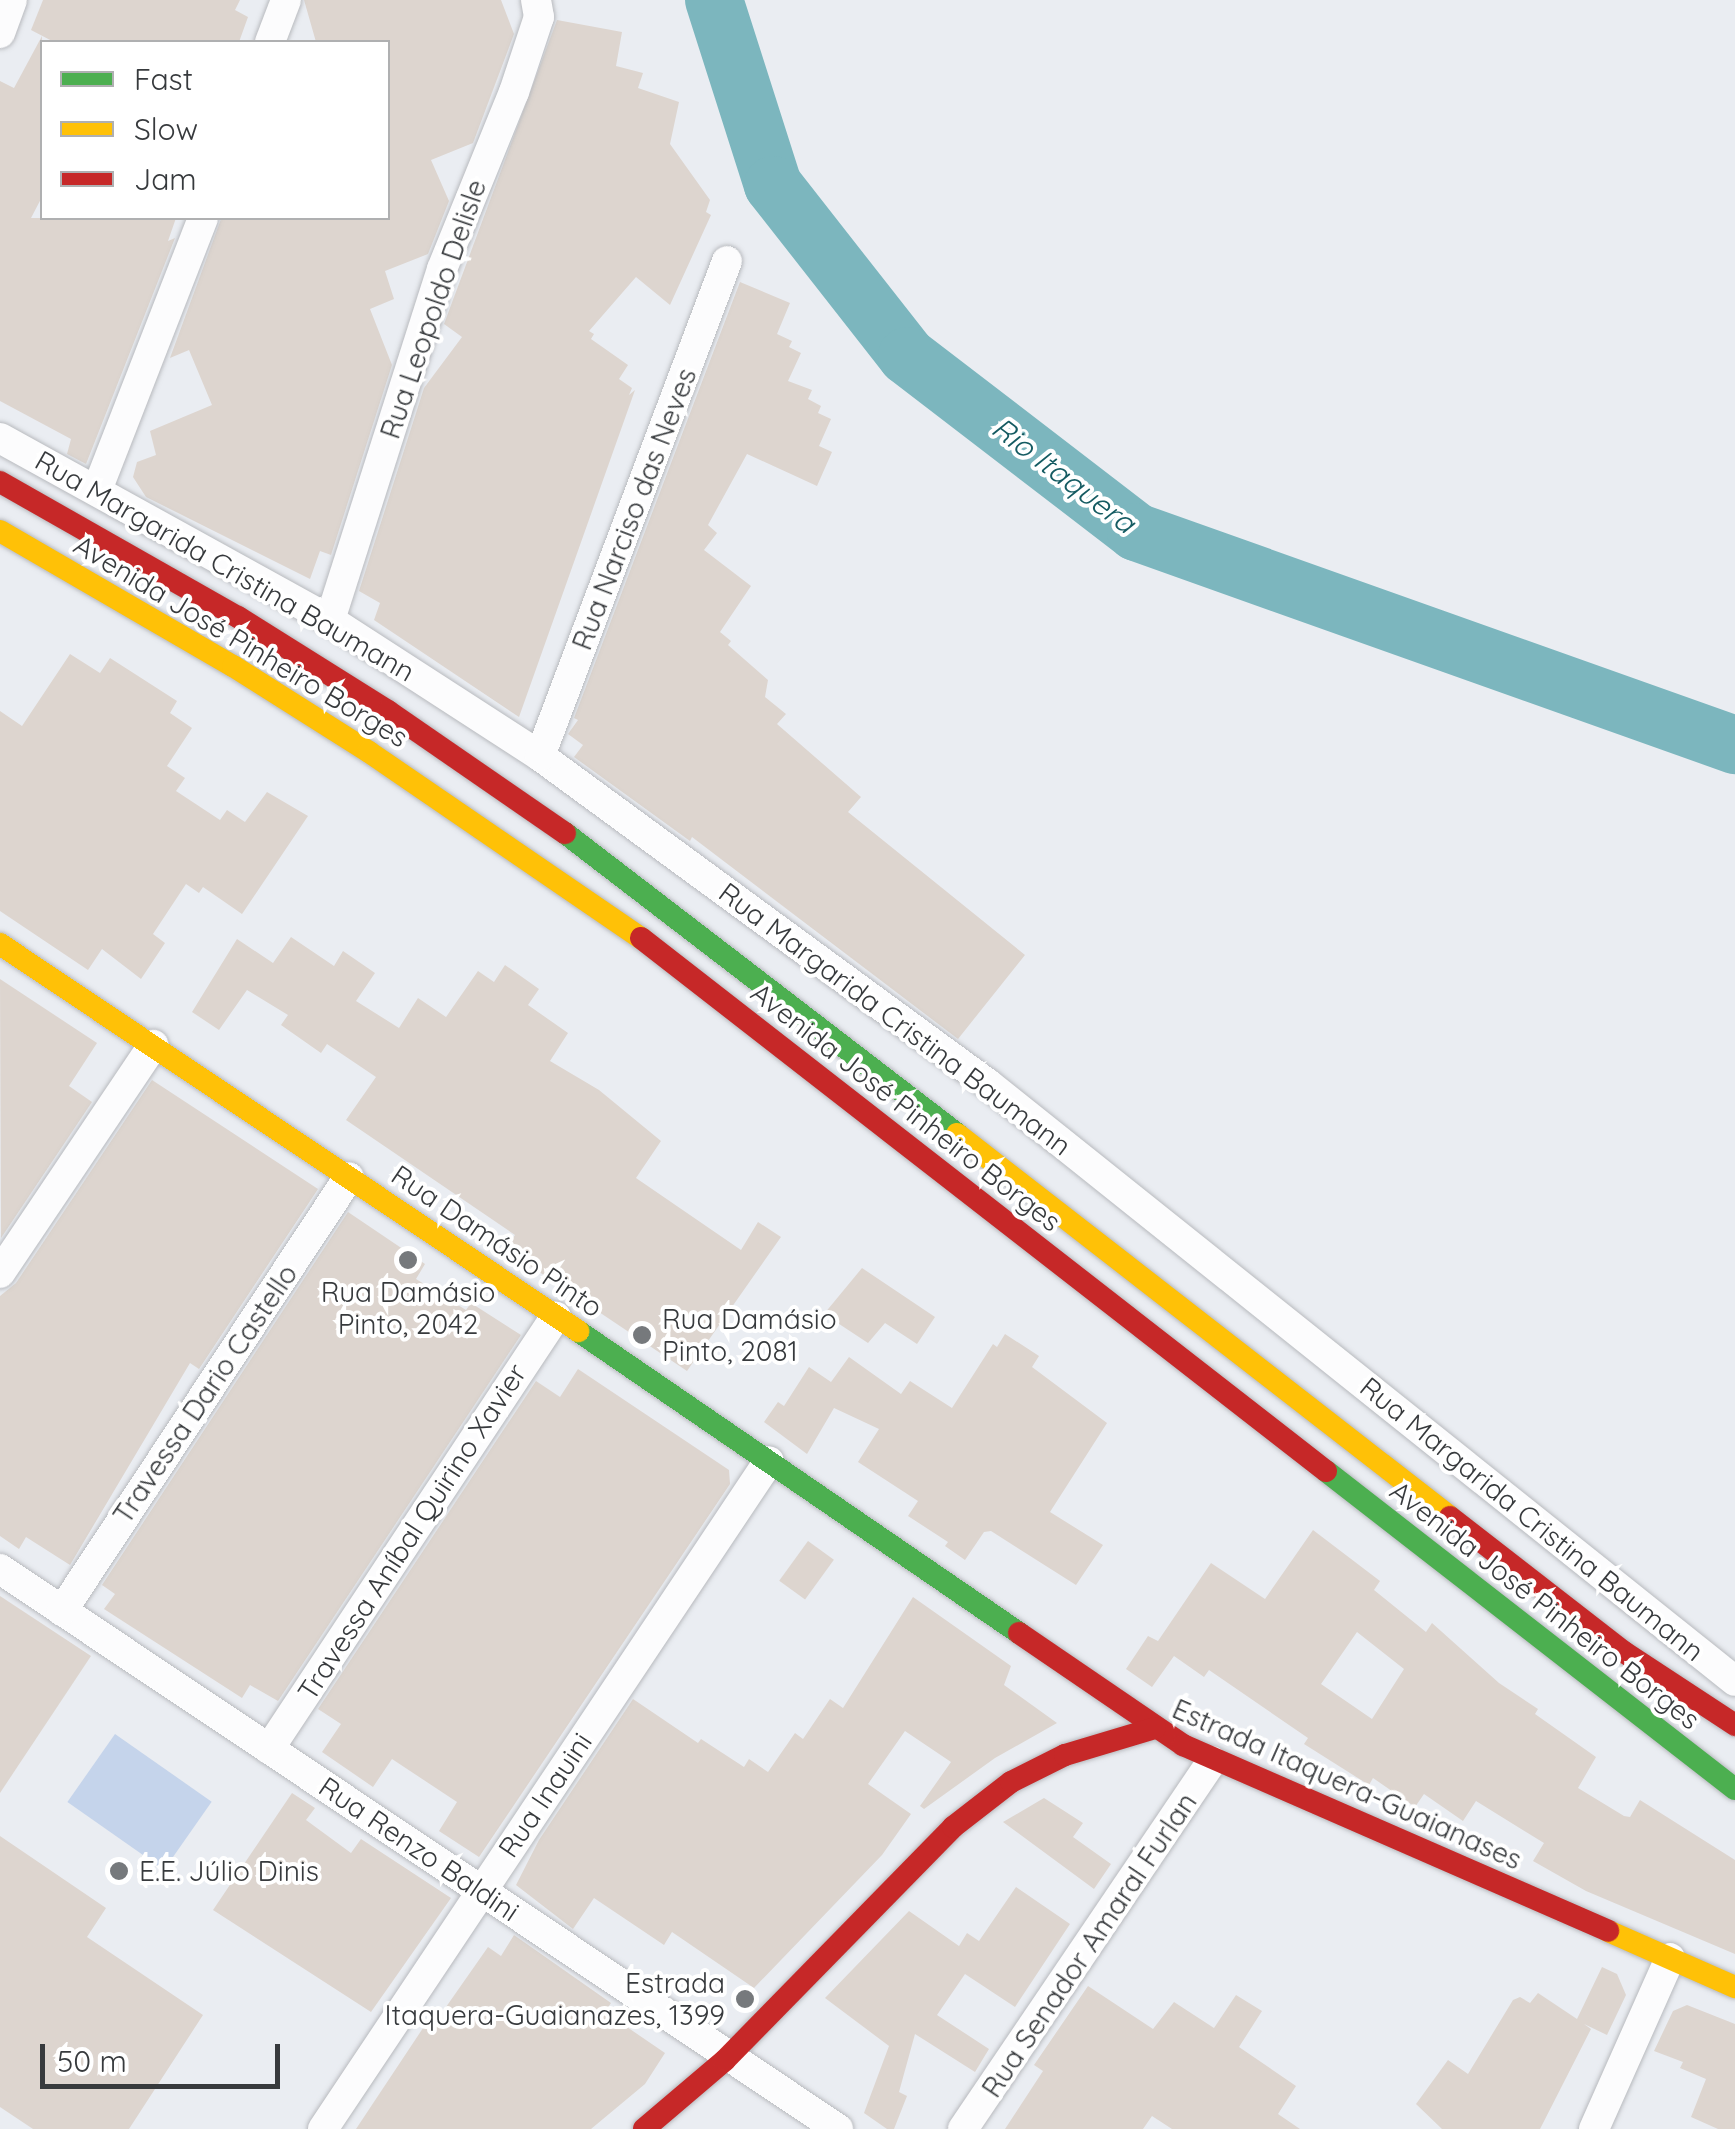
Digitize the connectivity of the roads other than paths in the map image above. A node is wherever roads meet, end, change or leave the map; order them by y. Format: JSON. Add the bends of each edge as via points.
{"nodes":[{"id":1,"x":12,"y":0,"type":"edge"},
{"id":2,"x":286,"y":0,"type":"edge"},
{"id":3,"x":536,"y":0,"type":"edge"},
{"id":4,"x":0,"y":32,"type":"edge"},
{"id":5,"x":271,"y":40,"type":"edge"},
{"id":6,"x":202,"y":220,"type":"edge"},
{"id":7,"x":728,"y":261,"type":"dead end"},
{"id":8,"x":0,"y":438,"type":"edge"},
{"id":9,"x":0,"y":482,"type":"edge"},
{"id":10,"x":97,"y":490,"type":"junction"},
{"id":11,"x":0,"y":531,"type":"edge"},
{"id":12,"x":330,"y":620,"type":"junction"},
{"id":13,"x":540,"y":756,"type":"junction"},
{"id":14,"x":0,"y":944,"type":"edge"},
{"id":15,"x":153,"y":1044,"type":"junction"},
{"id":16,"x":349,"y":1177,"type":"junction"},
{"id":17,"x":0,"y":1273,"type":"edge"},
{"id":18,"x":556,"y":1316,"type":"junction"},
{"id":19,"x":769,"y":1462,"type":"junction"},
{"id":20,"x":0,"y":1570,"type":"edge"},
{"id":21,"x":62,"y":1610,"type":"junction"},
{"id":22,"x":1735,"y":1681,"type":"edge"},
{"id":23,"x":1735,"y":1725,"type":"edge"},
{"id":24,"x":1156,"y":1728,"type":"junction"},
{"id":25,"x":269,"y":1749,"type":"junction"},
{"id":26,"x":1212,"y":1760,"type":"junction"},
{"id":27,"x":1735,"y":1789,"type":"edge"},
{"id":28,"x":482,"y":1890,"type":"junction"},
{"id":29,"x":1670,"y":1958,"type":"junction"},
{"id":30,"x":1735,"y":1987,"type":"edge"},
{"id":31,"x":729,"y":2055,"type":"junction"},
{"id":32,"x":323,"y":2129,"type":"edge"},
{"id":33,"x":644,"y":2129,"type":"edge"},
{"id":34,"x":838,"y":2129,"type":"edge"},
{"id":35,"x":963,"y":2129,"type":"edge"},
{"id":36,"x":1594,"y":2129,"type":"edge"}],
"edges":[{"from":1,"to":4,"type":"street"},
{"from":2,"to":5,"type":"street"},
{"from":3,"to":12,"type":"street","name":"Rua Leopoldo Delisle","via":[[539,17],[442,268]]},
{"from":6,"to":10,"type":"street"},
{"from":7,"to":13,"type":"street","name":"Rua Narciso das Neves"},
{"from":8,"to":10,"type":"street","name":"Rua Margarida Cristina Baumann"},
{"from":9,"to":23,"type":"main road","name":"Avenida José Pinheiro Borges","via":[[388,710],[533,810],[1624,1652]]},
{"from":10,"to":12,"type":"street","name":"Rua Margarida Cristina Baumann"},
{"from":11,"to":27,"type":"main road","name":"Avenida José Pinheiro Borges","via":[[369,752],[636,935]]},
{"from":12,"to":13,"type":"street","name":"Rua Margarida Cristina Baumann"},
{"from":13,"to":22,"type":"street","name":"Rua Margarida Cristina Baumann","via":[[988,1084]]},
{"from":14,"to":15,"type":"main road","name":"Rua Damásio Pinto"},
{"from":15,"to":16,"type":"main road","name":"Rua Damásio Pinto"},
{"from":15,"to":17,"type":"street"},
{"from":16,"to":18,"type":"main road","name":"Rua Damásio Pinto"},
{"from":16,"to":21,"type":"street","name":"Travessa Dario Castello"},
{"from":18,"to":19,"type":"main road","name":"Rua Damásio Pinto"},
{"from":18,"to":25,"type":"street","name":"Travessa Aníbal Quirino Xavier"},
{"from":19,"to":24,"type":"main road","name":"Rua Damásio Pinto"},
{"from":19,"to":28,"type":"street","name":"Rua Inauini"},
{"from":20,"to":21,"type":"street","name":"Rua Renzo Baldini"},
{"from":21,"to":25,"type":"street","name":"Rua Renzo Baldini"},
{"from":24,"to":26,"type":"main road","name":"Estrada Itaquera-Guaianases"},
{"from":24,"to":31,"type":"main road","name":"Estrada Itaquera-Guaianases","via":[[1065,1755],[1012,1782],[952,1827]]},
{"from":25,"to":28,"type":"street","name":"Rua Renzo Baldini"},
{"from":26,"to":29,"type":"main road","name":"Estrada Itaquera-Guaianases"},
{"from":26,"to":35,"type":"street","name":"Rua Senador Amaral Furlan"},
{"from":28,"to":31,"type":"street","name":"Rua Renzo Baldini"},
{"from":28,"to":32,"type":"street","name":"Rua Inauini"},
{"from":29,"to":30,"type":"main road","name":"Estrada Itaquera-Guaianases"},
{"from":29,"to":36,"type":"street"},
{"from":31,"to":33,"type":"main road","name":"Estrada Itaquera-Guaianases"},
{"from":31,"to":34,"type":"street","name":"Rua Renzo Baldini"}]}
